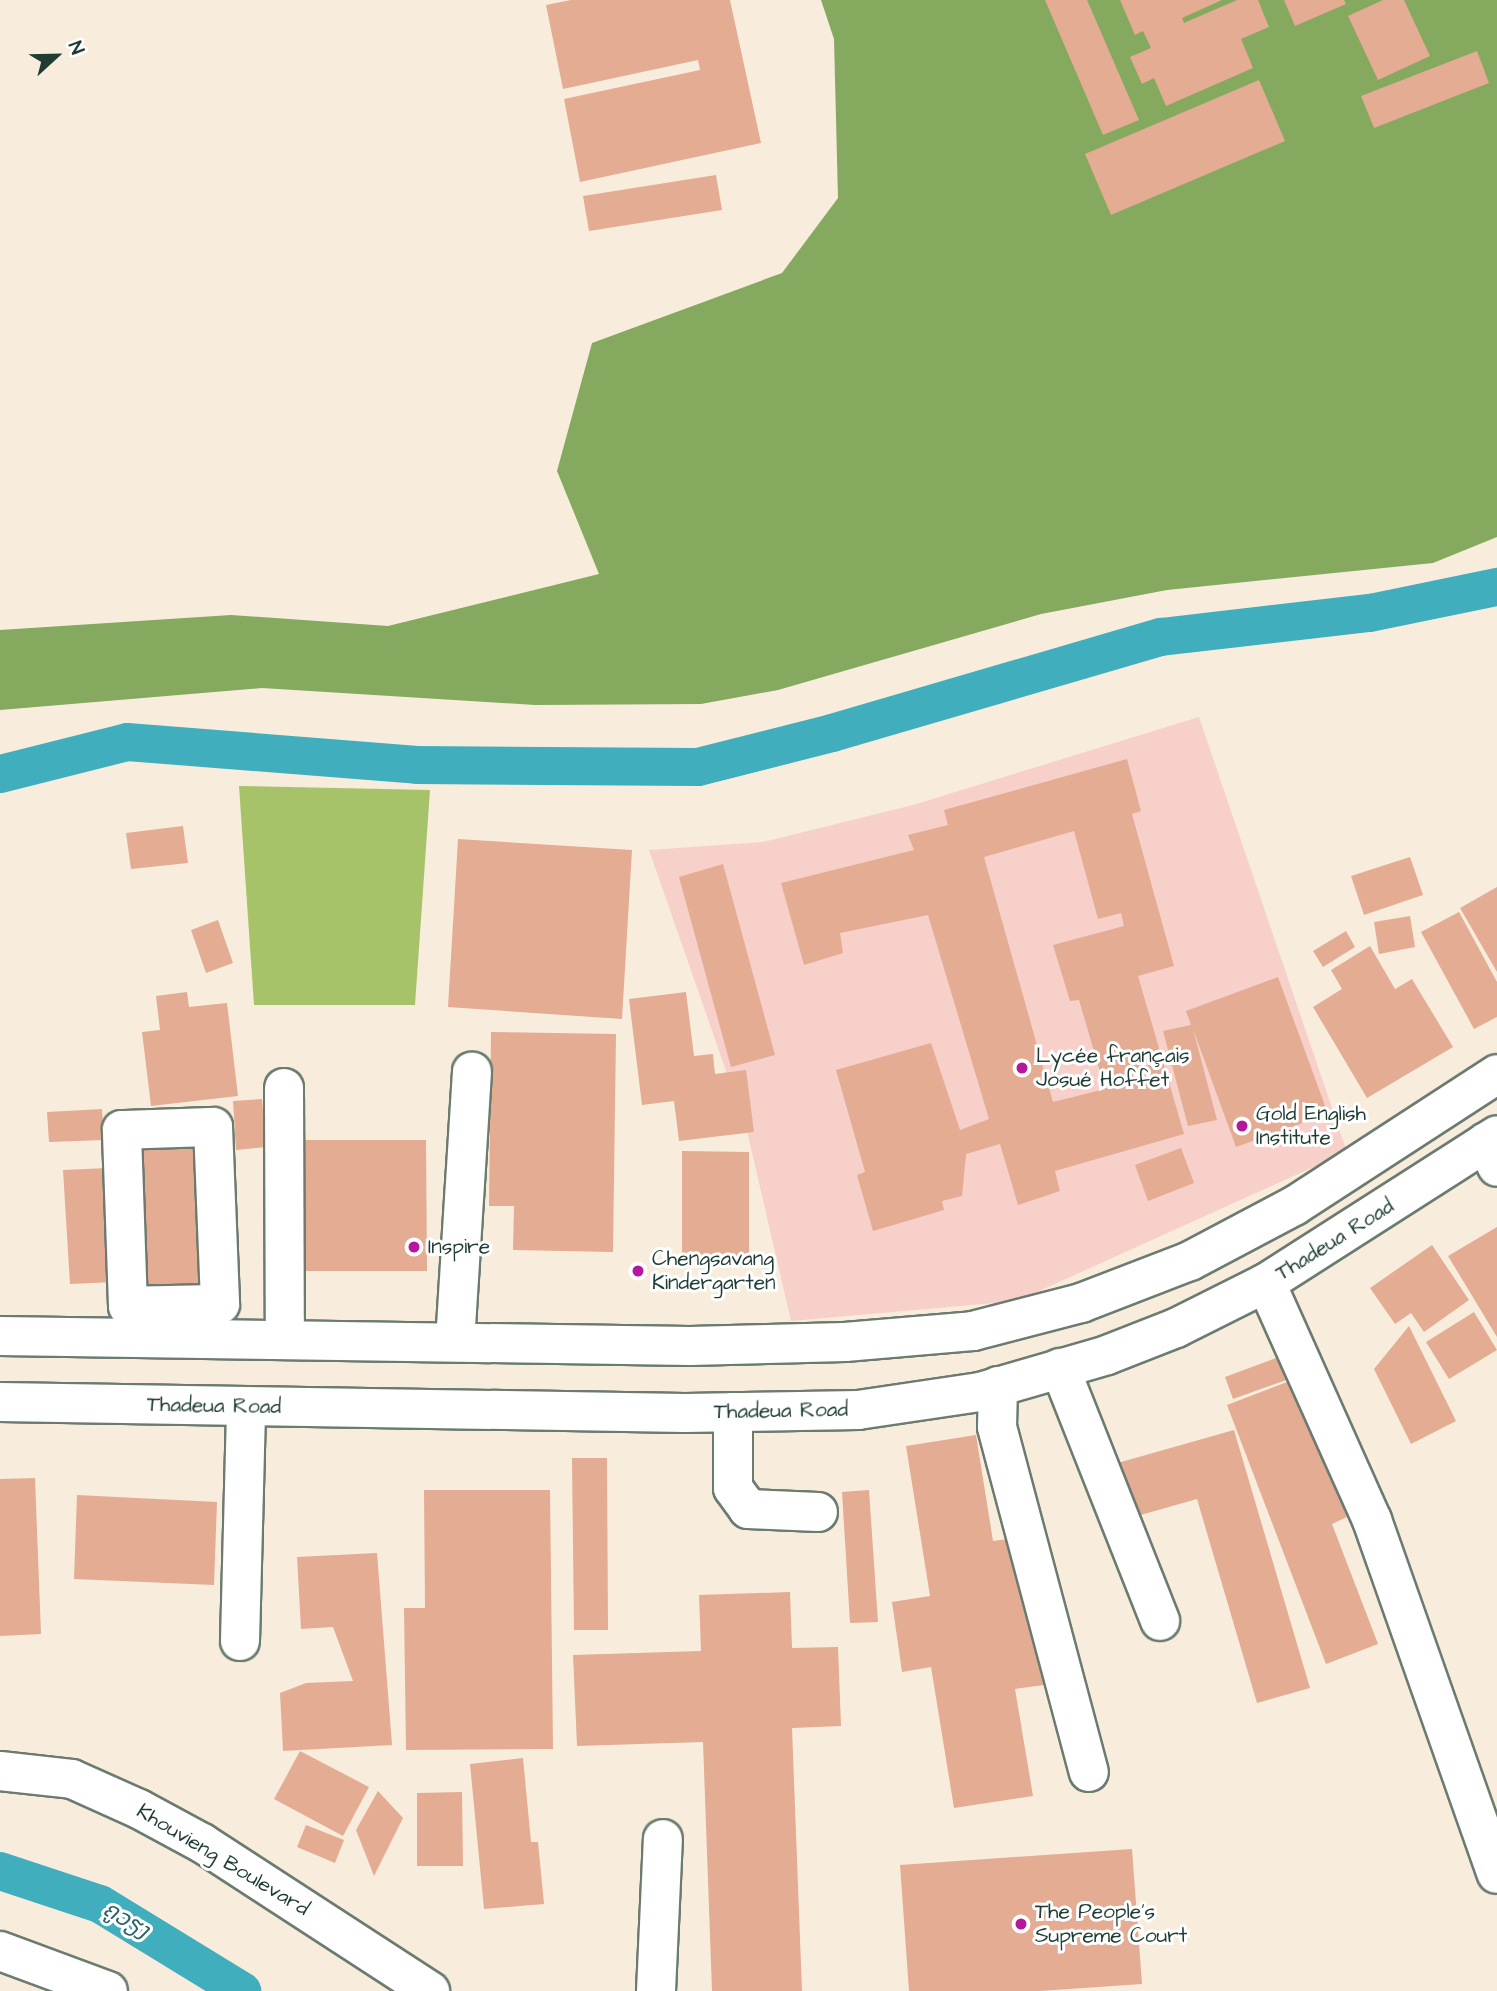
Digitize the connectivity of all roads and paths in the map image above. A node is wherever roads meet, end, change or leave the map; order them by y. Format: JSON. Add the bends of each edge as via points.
{"nodes":[{"id":1,"x":472,"y":1072,"type":"dead end"},
{"id":2,"x":1497,"y":1074,"type":"edge"},
{"id":3,"x":285,"y":1088,"type":"dead end"},
{"id":4,"x":1493,"y":1148,"type":"edge"},
{"id":5,"x":1266,"y":1283,"type":"junction"},
{"id":6,"x":220,"y":1304,"type":"junction"},
{"id":7,"x":128,"y":1306,"type":"junction"},
{"id":8,"x":0,"y":1336,"type":"edge"},
{"id":9,"x":100,"y":1336,"type":"junction"},
{"id":10,"x":242,"y":1338,"type":"junction"},
{"id":11,"x":285,"y":1339,"type":"junction"},
{"id":12,"x":455,"y":1342,"type":"junction"},
{"id":13,"x":1060,"y":1368,"type":"junction"},
{"id":14,"x":998,"y":1386,"type":"junction"},
{"id":15,"x":0,"y":1402,"type":"edge"},
{"id":16,"x":246,"y":1406,"type":"junction"},
{"id":17,"x":733,"y":1412,"type":"junction"},
{"id":18,"x":818,"y":1513,"type":"dead end"},
{"id":19,"x":1160,"y":1621,"type":"dead end"},
{"id":20,"x":240,"y":1641,"type":"dead end"},
{"id":21,"x":0,"y":1771,"type":"edge"},
{"id":22,"x":1089,"y":1772,"type":"dead end"},
{"id":23,"x":663,"y":1839,"type":"dead end"},
{"id":24,"x":1497,"y":1874,"type":"edge"},
{"id":25,"x":0,"y":1951,"type":"edge"},
{"id":26,"x":108,"y":1991,"type":"edge"},
{"id":27,"x":430,"y":1991,"type":"edge"},
{"id":28,"x":656,"y":1991,"type":"edge"}],
"edges":[{"from":1,"to":12,"type":"main road"},
{"from":2,"to":12,"type":"main road","via":[[1294,1206],[1190,1261],[1081,1303],[973,1331],[845,1342],[690,1346]]},
{"from":3,"to":11,"type":"main road"},
{"from":4,"to":5,"type":"main road","name":"Thadeua Road"},
{"from":5,"to":13,"type":"main road","name":"Thadeua Road","via":[[1176,1328]]},
{"from":5,"to":24,"type":"main road","via":[[1372,1520]]},
{"from":6,"to":7,"type":"main road"},
{"from":6,"to":7,"type":"main road","via":[[213,1127],[122,1130]]},
{"from":6,"to":10,"type":"main road"},
{"from":7,"to":9,"type":"main road"},
{"from":8,"to":9,"type":"main road"},
{"from":9,"to":10,"type":"main road"},
{"from":10,"to":11,"type":"main road"},
{"from":11,"to":12,"type":"main road"},
{"from":13,"to":14,"type":"main road","name":"Thadeua Road"},
{"from":13,"to":19,"type":"main road"},
{"from":14,"to":17,"type":"main road","name":"Thadeua Road","via":[[858,1410]]},
{"from":14,"to":22,"type":"main road","via":[[997,1426]]},
{"from":15,"to":16,"type":"main road","name":"Thadeua Road"},
{"from":16,"to":17,"type":"main road","name":"Thadeua Road"},
{"from":16,"to":20,"type":"main road"},
{"from":17,"to":18,"type":"main road","via":[[733,1488],[748,1509]]},
{"from":21,"to":27,"type":"main road","name":"Khouvieng Boulevard","via":[[72,1779],[139,1809],[202,1843]]},
{"from":23,"to":28,"type":"main road"},
{"from":25,"to":26,"type":"main road"}]}
